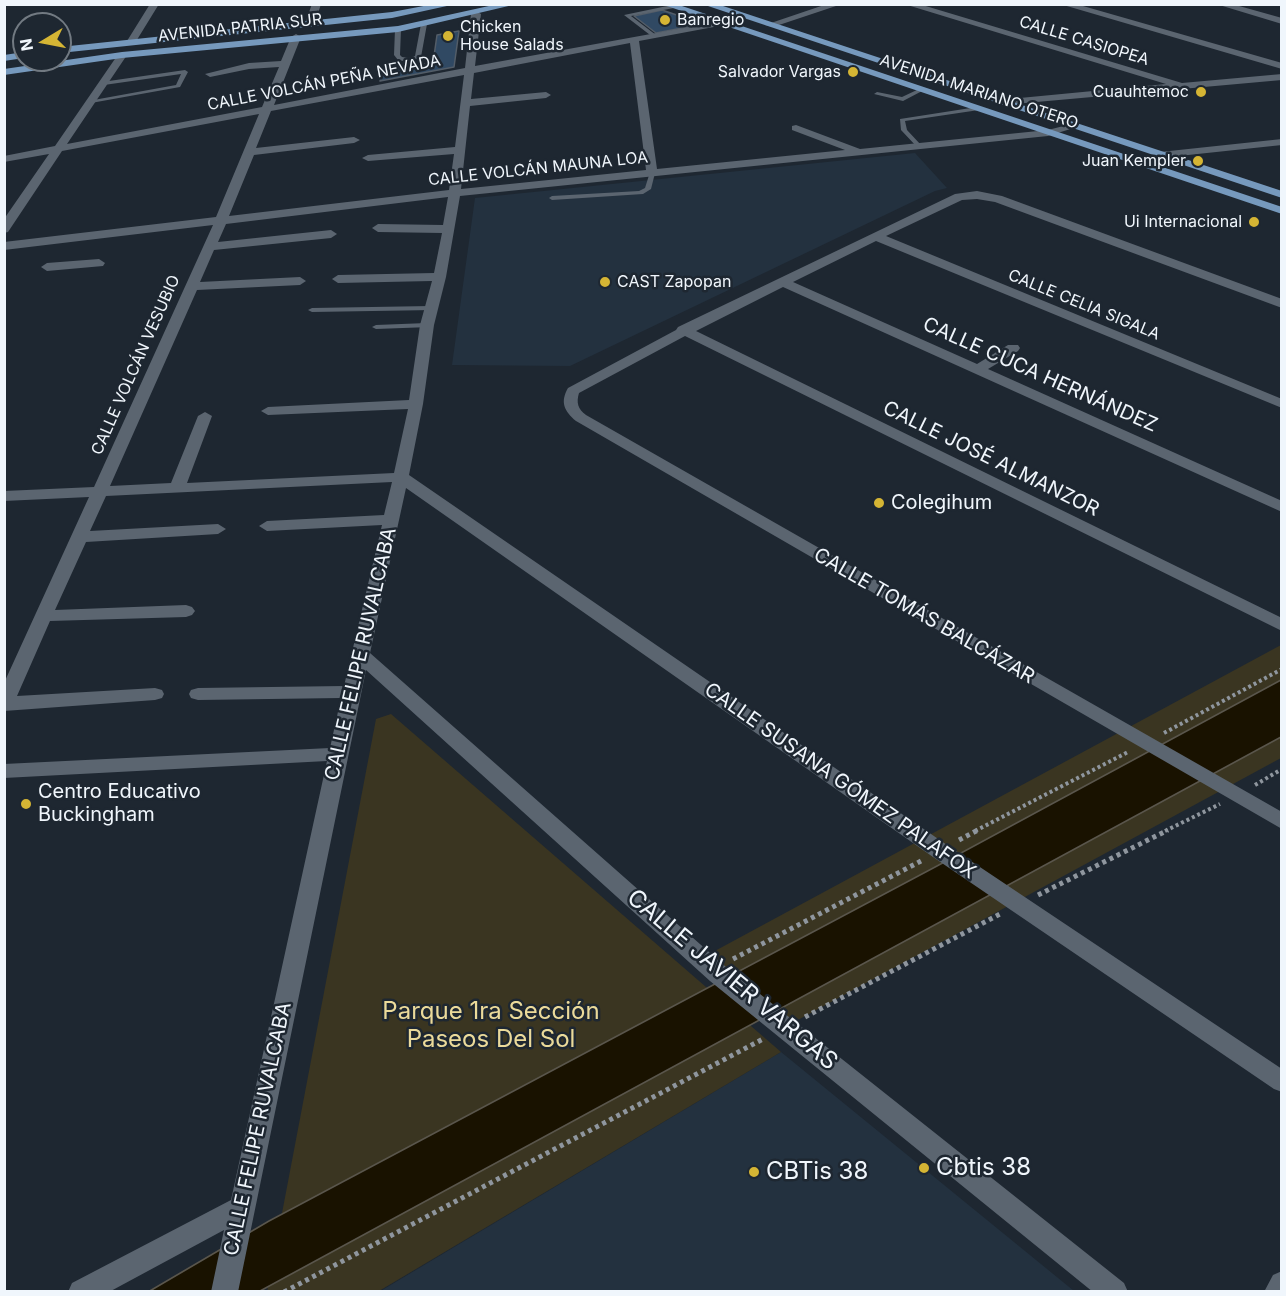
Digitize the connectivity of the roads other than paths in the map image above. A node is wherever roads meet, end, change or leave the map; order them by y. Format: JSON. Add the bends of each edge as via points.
{"nodes":[{"id":1,"x":155,"y":4,"type":"edge"},
{"id":2,"x":317,"y":4,"type":"edge"},
{"id":3,"x":452,"y":4,"type":"edge"},
{"id":4,"x":513,"y":4,"type":"edge"},
{"id":5,"x":706,"y":4,"type":"edge"},
{"id":6,"x":838,"y":4,"type":"edge"},
{"id":7,"x":908,"y":4,"type":"edge"},
{"id":8,"x":1064,"y":4,"type":"edge"},
{"id":9,"x":1220,"y":4,"type":"edge"},
{"id":10,"x":669,"y":6,"type":"edge"},
{"id":11,"x":476,"y":14,"type":"junction"},
{"id":12,"x":1281,"y":21,"type":"edge"},
{"id":13,"x":310,"y":23,"type":"junction"},
{"id":14,"x":719,"y":23,"type":"junction"},
{"id":15,"x":424,"y":24,"type":"junction"},
{"id":16,"x":770,"y":25,"type":"junction"},
{"id":17,"x":398,"y":29,"type":"junction"},
{"id":18,"x":654,"y":36,"type":"junction"},
{"id":19,"x":296,"y":37,"type":"junction"},
{"id":20,"x":634,"y":39,"type":"junction"},
{"id":21,"x":132,"y":41,"type":"junction"},
{"id":22,"x":72,"y":48,"type":"edge"},
{"id":23,"x":122,"y":55,"type":"junction"},
{"id":24,"x":284,"y":64,"type":"junction"},
{"id":25,"x":1281,"y":66,"type":"edge"},
{"id":26,"x":471,"y":70,"type":"junction"},
{"id":27,"x":4,"y":72,"type":"edge"},
{"id":28,"x":210,"y":74,"type":"dead end"},
{"id":29,"x":1281,"y":77,"type":"edge"},
{"id":30,"x":104,"y":83,"type":"junction"},
{"id":31,"x":1182,"y":86,"type":"junction"},
{"id":32,"x":921,"y":90,"type":"junction"},
{"id":33,"x":878,"y":94,"type":"dead end"},
{"id":34,"x":546,"y":95,"type":"dead end"},
{"id":35,"x":91,"y":101,"type":"junction"},
{"id":36,"x":1003,"y":102,"type":"junction"},
{"id":37,"x":467,"y":103,"type":"junction"},
{"id":38,"x":269,"y":109,"type":"junction"},
{"id":39,"x":976,"y":109,"type":"junction"},
{"id":40,"x":1075,"y":126,"type":"junction"},
{"id":41,"x":796,"y":128,"type":"dead end"},
{"id":42,"x":1048,"y":133,"type":"junction"},
{"id":43,"x":354,"y":140,"type":"dead end"},
{"id":44,"x":1281,"y":142,"type":"edge"},
{"id":45,"x":920,"y":146,"type":"junction"},
{"id":46,"x":57,"y":149,"type":"junction"},
{"id":47,"x":461,"y":150,"type":"junction"},
{"id":48,"x":250,"y":152,"type":"junction"},
{"id":49,"x":859,"y":152,"type":"junction"},
{"id":50,"x":1160,"y":155,"type":"junction"},
{"id":51,"x":368,"y":158,"type":"dead end"},
{"id":52,"x":4,"y":159,"type":"edge"},
{"id":53,"x":652,"y":173,"type":"junction"},
{"id":54,"x":455,"y":193,"type":"junction"},
{"id":55,"x":1281,"y":195,"type":"edge"},
{"id":56,"x":552,"y":198,"type":"dead end"},
{"id":57,"x":337,"y":207,"type":"junction"},
{"id":58,"x":1281,"y":211,"type":"edge"},
{"id":59,"x":221,"y":221,"type":"junction"},
{"id":60,"x":378,"y":228,"type":"dead end"},
{"id":61,"x":4,"y":229,"type":"edge"},
{"id":62,"x":449,"y":229,"type":"junction"},
{"id":63,"x":874,"y":236,"type":"junction"},
{"id":64,"x":4,"y":246,"type":"edge"},
{"id":65,"x":209,"y":247,"type":"junction"},
{"id":66,"x":87,"y":250,"type":"junction"},
{"id":67,"x":99,"y":263,"type":"dead end"},
{"id":68,"x":47,"y":267,"type":"dead end"},
{"id":69,"x":440,"y":277,"type":"junction"},
{"id":70,"x":338,"y":279,"type":"dead end"},
{"id":71,"x":300,"y":281,"type":"dead end"},
{"id":72,"x":781,"y":281,"type":"junction"},
{"id":73,"x":191,"y":286,"type":"junction"},
{"id":74,"x":1281,"y":304,"type":"edge"},
{"id":75,"x":312,"y":310,"type":"dead end"},
{"id":76,"x":429,"y":317,"type":"junction"},
{"id":77,"x":376,"y":327,"type":"dead end"},
{"id":78,"x":683,"y":330,"type":"junction"},
{"id":79,"x":1013,"y":348,"type":"dead end"},
{"id":80,"x":977,"y":370,"type":"junction"},
{"id":81,"x":416,"y":404,"type":"junction"},
{"id":82,"x":1281,"y":404,"type":"edge"},
{"id":83,"x":267,"y":411,"type":"dead end"},
{"id":84,"x":205,"y":416,"type":"dead end"},
{"id":85,"x":401,"y":477,"type":"junction"},
{"id":86,"x":177,"y":488,"type":"junction"},
{"id":87,"x":99,"y":492,"type":"junction"},
{"id":88,"x":4,"y":496,"type":"edge"},
{"id":89,"x":1281,"y":507,"type":"edge"},
{"id":90,"x":391,"y":520,"type":"junction"},
{"id":91,"x":267,"y":526,"type":"dead end"},
{"id":92,"x":219,"y":529,"type":"dead end"},
{"id":93,"x":79,"y":537,"type":"junction"},
{"id":94,"x":186,"y":611,"type":"dead end"},
{"id":95,"x":44,"y":616,"type":"junction"},
{"id":96,"x":1281,"y":625,"type":"edge"},
{"id":97,"x":361,"y":655,"type":"junction"},
{"id":98,"x":352,"y":692,"type":"junction"},
{"id":99,"x":155,"y":694,"type":"dead end"},
{"id":100,"x":198,"y":694,"type":"dead end"},
{"id":101,"x":5,"y":704,"type":"edge"},
{"id":102,"x":339,"y":754,"type":"junction"},
{"id":103,"x":4,"y":771,"type":"edge"},
{"id":104,"x":1281,"y":822,"type":"edge"},
{"id":105,"x":1281,"y":1082,"type":"edge"},
{"id":106,"x":241,"y":1208,"type":"junction"},
{"id":107,"x":1281,"y":1284,"type":"edge"},
{"id":108,"x":81,"y":1292,"type":"edge"},
{"id":109,"x":224,"y":1292,"type":"edge"},
{"id":110,"x":1115,"y":1292,"type":"edge"},
{"id":111,"x":1277,"y":1292,"type":"edge"}],
"edges":[{"from":1,"to":21,"type":"street"},
{"from":2,"to":13,"type":"street"},
{"from":3,"to":13,"type":"main road","name":"AVENIDA PATRIA SUR"},
{"from":4,"to":11,"type":"main road","name":"AVENIDA PATRIA SUR"},
{"from":5,"to":16,"type":"main road","name":"AVENIDA MARIANO OTERO"},
{"from":6,"to":16,"type":"street"},
{"from":7,"to":31,"type":"street","name":"CALLE CASIOPEA"},
{"from":8,"to":25,"type":"street"},
{"from":9,"to":12,"type":"street"},
{"from":10,"to":14,"type":"main road","name":"AVENIDA MARIANO OTERO"},
{"from":10,"to":18,"type":"lane","via":[[627,15]]},
{"from":11,"to":15,"type":"main road","name":"AVENIDA PATRIA SUR"},
{"from":11,"to":26,"type":"street","name":"CALLE FELIPE RUVALCABA"},
{"from":13,"to":21,"type":"main road","name":"AVENIDA PATRIA SUR"},
{"from":14,"to":18,"type":"street","name":"CALLE VOLCÁN PEÑA NEVADA"},
{"from":14,"to":32,"type":"main road","name":"AVENIDA MARIANO OTERO"},
{"from":15,"to":17,"type":"main road","name":"AVENIDA PATRIA SUR"},
{"from":15,"to":17,"type":"lane","via":[[418,57],[410,60],[397,55]]},
{"from":16,"to":36,"type":"main road","name":"AVENIDA MARIANO OTERO"},
{"from":17,"to":19,"type":"main road","name":"AVENIDA PATRIA SUR"},
{"from":18,"to":20,"type":"street","name":"CALLE VOLCÁN PEÑA NEVADA"},
{"from":19,"to":23,"type":"main road","name":"AVENIDA PATRIA SUR"},
{"from":19,"to":24,"type":"street","name":"CALLE VOLCÁN VESUBIO"},
{"from":20,"to":26,"type":"street","name":"CALLE VOLCÁN PEÑA NEVADA"},
{"from":20,"to":53,"type":"street"},
{"from":21,"to":22,"type":"main road","name":"AVENIDA PATRIA SUR"},
{"from":23,"to":27,"type":"main road","name":"AVENIDA PATRIA SUR"},
{"from":23,"to":30,"type":"street"},
{"from":24,"to":28,"type":"street"},
{"from":24,"to":38,"type":"street","name":"CALLE VOLCÁN VESUBIO"},
{"from":26,"to":37,"type":"street","name":"CALLE FELIPE RUVALCABA"},
{"from":26,"to":38,"type":"street","name":"CALLE VOLCÁN PEÑA NEVADA"},
{"from":29,"to":31,"type":"street"},
{"from":30,"to":35,"type":"street"},
{"from":30,"to":35,"type":"lane","via":[[185,72],[178,86]]},
{"from":31,"to":36,"type":"street"},
{"from":32,"to":33,"type":"lane","via":[[903,99]]},
{"from":32,"to":39,"type":"main road","name":"AVENIDA MARIANO OTERO"},
{"from":34,"to":37,"type":"street"},
{"from":35,"to":46,"type":"street"},
{"from":36,"to":40,"type":"main road","name":"AVENIDA MARIANO OTERO"},
{"from":37,"to":47,"type":"street","name":"CALLE FELIPE RUVALCABA"},
{"from":38,"to":46,"type":"street","name":"CALLE VOLCÁN PEÑA NEVADA"},
{"from":38,"to":48,"type":"street","name":"CALLE VOLCÁN VESUBIO"},
{"from":39,"to":42,"type":"main road","name":"AVENIDA MARIANO OTERO"},
{"from":39,"to":45,"type":"lane","via":[[902,120],[904,130]]},
{"from":40,"to":42,"type":"street","name":"CALLE VOLCÁN MAUNA LOA"},
{"from":40,"to":50,"type":"main road","name":"AVENIDA MARIANO OTERO"},
{"from":41,"to":49,"type":"street"},
{"from":42,"to":45,"type":"street","name":"CALLE VOLCÁN MAUNA LOA"},
{"from":42,"to":58,"type":"main road","name":"AVENIDA MARIANO OTERO"},
{"from":43,"to":48,"type":"street"},
{"from":44,"to":50,"type":"street"},
{"from":45,"to":49,"type":"street","name":"CALLE VOLCÁN MAUNA LOA"},
{"from":46,"to":52,"type":"street","name":"CALLE VOLCÁN PEÑA NEVADA"},
{"from":46,"to":61,"type":"street"},
{"from":47,"to":51,"type":"street"},
{"from":47,"to":54,"type":"street","name":"CALLE FELIPE RUVALCABA"},
{"from":48,"to":59,"type":"street","name":"CALLE VOLCÁN VESUBIO"},
{"from":49,"to":53,"type":"street","name":"CALLE VOLCÁN MAUNA LOA"},
{"from":50,"to":55,"type":"main road","name":"AVENIDA MARIANO OTERO"},
{"from":53,"to":54,"type":"street","name":"CALLE VOLCÁN MAUNA LOA"},
{"from":53,"to":56,"type":"lane","via":[[648,189],[641,193]]},
{"from":54,"to":57,"type":"street","name":"CALLE VOLCÁN MAUNA LOA"},
{"from":54,"to":62,"type":"street","name":"CALLE FELIPE RUVALCABA"},
{"from":57,"to":59,"type":"street","name":"CALLE VOLCÁN MAUNA LOA"},
{"from":57,"to":65,"type":"street","via":[[330,239]]},
{"from":59,"to":65,"type":"street","name":"CALLE VOLCÁN VESUBIO"},
{"from":59,"to":66,"type":"street","name":"CALLE VOLCÁN MAUNA LOA"},
{"from":60,"to":62,"type":"street"},
{"from":62,"to":69,"type":"street","name":"CALLE FELIPE RUVALCABA"},
{"from":63,"to":72,"type":"street"},
{"from":63,"to":74,"type":"street","via":[[959,197],[978,195],[998,199]]},
{"from":63,"to":82,"type":"street","name":"CALLE CELIA SIGALA"},
{"from":64,"to":66,"type":"street","name":"CALLE VOLCÁN MAUNA LOA"},
{"from":65,"to":73,"type":"street","name":"CALLE VOLCÁN VESUBIO"},
{"from":66,"to":67,"type":"street"},
{"from":66,"to":68,"type":"street"},
{"from":69,"to":70,"type":"street"},
{"from":69,"to":76,"type":"street","name":"CALLE FELIPE RUVALCABA"},
{"from":71,"to":73,"type":"street"},
{"from":72,"to":78,"type":"street"},
{"from":72,"to":80,"type":"street","name":"CALLE CUCA HERNÁNDEZ"},
{"from":73,"to":87,"type":"street","name":"CALLE VOLCÁN VESUBIO"},
{"from":75,"to":76,"type":"lane"},
{"from":76,"to":77,"type":"lane"},
{"from":76,"to":81,"type":"street","name":"CALLE FELIPE RUVALCABA"},
{"from":78,"to":96,"type":"street","name":"CALLE JOSÉ ALMANZOR"},
{"from":78,"to":104,"type":"street","name":"CALLE TOMÁS BALCÁZAR","via":[[573,391],[569,399],[573,412]]},
{"from":79,"to":80,"type":"street"},
{"from":80,"to":89,"type":"street","name":"CALLE CUCA HERNÁNDEZ"},
{"from":81,"to":83,"type":"street"},
{"from":81,"to":85,"type":"street","name":"CALLE FELIPE RUVALCABA"},
{"from":84,"to":86,"type":"street"},
{"from":85,"to":86,"type":"street"},
{"from":85,"to":90,"type":"street","name":"CALLE FELIPE RUVALCABA"},
{"from":85,"to":105,"type":"street","name":"CALLE SUSANA GÓMEZ PALAFOX"},
{"from":86,"to":87,"type":"street"},
{"from":87,"to":88,"type":"street"},
{"from":87,"to":93,"type":"street","name":"CALLE VOLCÁN VESUBIO"},
{"from":90,"to":91,"type":"street"},
{"from":90,"to":97,"type":"street","name":"CALLE FELIPE RUVALCABA"},
{"from":92,"to":93,"type":"street"},
{"from":93,"to":95,"type":"street","name":"CALLE VOLCÁN VESUBIO"},
{"from":94,"to":95,"type":"street"},
{"from":95,"to":101,"type":"street","name":"CALLE VOLCÁN VESUBIO"},
{"from":97,"to":98,"type":"street","name":"CALLE FELIPE RUVALCABA"},
{"from":97,"to":110,"type":"street","name":"CALLE JAVIER VARGAS","via":[[715,972]]},
{"from":98,"to":100,"type":"street"},
{"from":98,"to":102,"type":"street","name":"CALLE FELIPE RUVALCABA"},
{"from":99,"to":101,"type":"street"},
{"from":102,"to":103,"type":"street"},
{"from":102,"to":106,"type":"street","name":"CALLE FELIPE RUVALCABA"},
{"from":106,"to":108,"type":"street"},
{"from":106,"to":109,"type":"street","name":"CALLE FELIPE RUVALCABA"},
{"from":107,"to":111,"type":"street"}]}
